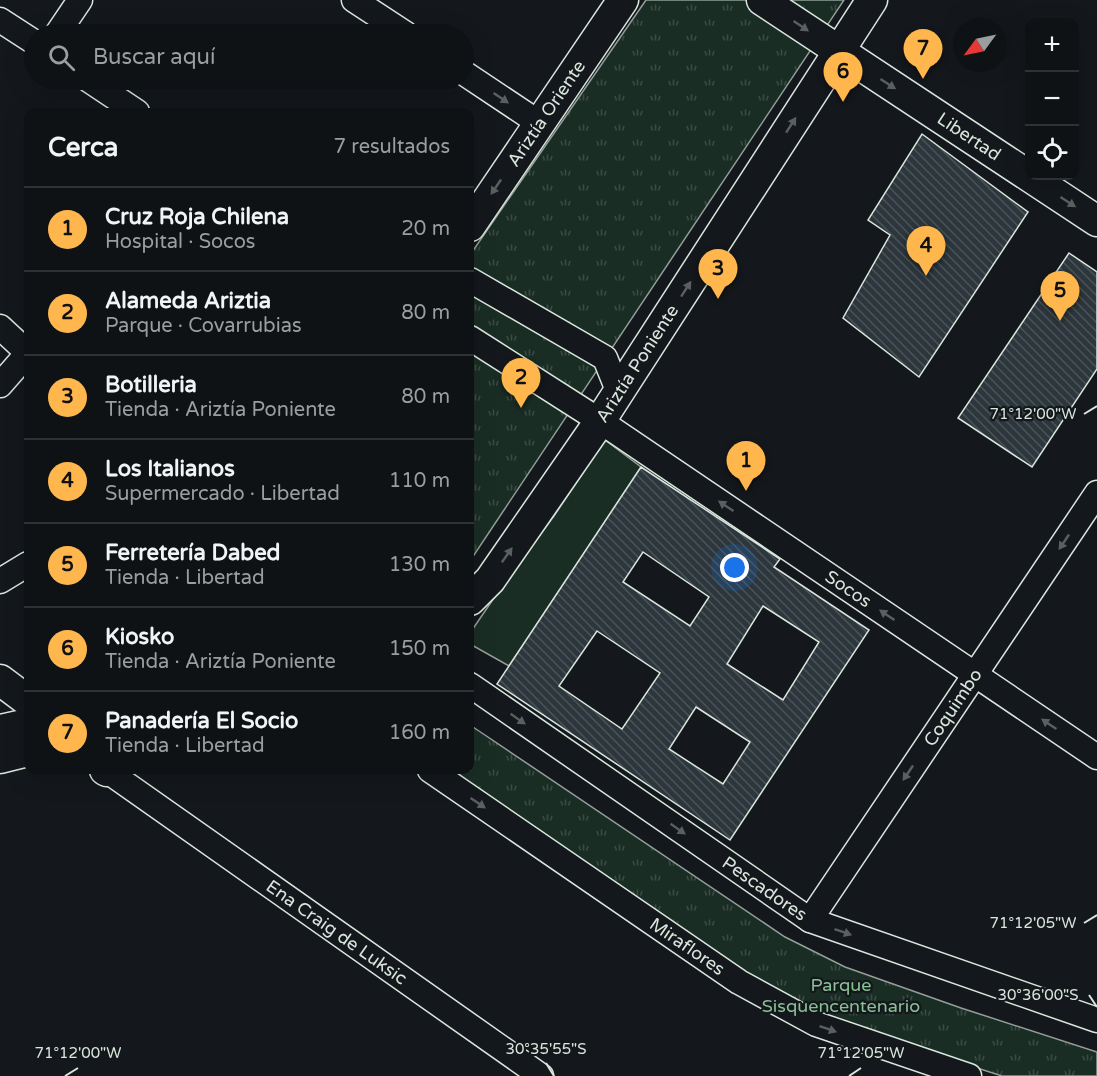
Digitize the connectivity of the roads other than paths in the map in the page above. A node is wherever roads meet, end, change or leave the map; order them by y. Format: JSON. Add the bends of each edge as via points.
{"nodes":[{"id":1,"x":80,"y":0,"type":"edge"},
{"id":2,"x":354,"y":0,"type":"edge"},
{"id":3,"x":623,"y":0,"type":"edge"},
{"id":4,"x":762,"y":0,"type":"edge"},
{"id":5,"x":872,"y":0,"type":"edge"},
{"id":6,"x":0,"y":20,"type":"edge"},
{"id":7,"x":64,"y":24,"type":"edge"},
{"id":8,"x":391,"y":24,"type":"edge"},
{"id":9,"x":24,"y":36,"type":"edge"},
{"id":10,"x":839,"y":51,"type":"junction"},
{"id":11,"x":474,"y":80,"type":"edge"},
{"id":12,"x":104,"y":90,"type":"edge"},
{"id":13,"x":131,"y":108,"type":"edge"},
{"id":14,"x":539,"y":123,"type":"junction"},
{"id":15,"x":474,"y":220,"type":"edge"},
{"id":16,"x":1097,"y":221,"type":"edge"},
{"id":17,"x":474,"y":282,"type":"edge"},
{"id":18,"x":0,"y":327,"type":"edge"},
{"id":19,"x":474,"y":341,"type":"edge"},
{"id":20,"x":24,"y":349,"type":"edge"},
{"id":21,"x":24,"y":358,"type":"edge"},
{"id":22,"x":0,"y":385,"type":"edge"},
{"id":23,"x":619,"y":393,"type":"junction"},
{"id":24,"x":600,"y":421,"type":"junction"},
{"id":25,"x":1097,"y":493,"type":"edge"},
{"id":26,"x":24,"y":566,"type":"edge"},
{"id":27,"x":0,"y":581,"type":"edge"},
{"id":28,"x":474,"y":596,"type":"edge"},
{"id":29,"x":974,"y":674,"type":"junction"},
{"id":30,"x":0,"y":680,"type":"edge"},
{"id":31,"x":474,"y":689,"type":"edge"},
{"id":32,"x":24,"y":698,"type":"edge"},
{"id":33,"x":24,"y":702,"type":"edge"},
{"id":34,"x":0,"y":709,"type":"edge"},
{"id":35,"x":24,"y":730,"type":"edge"},
{"id":36,"x":13,"y":748,"type":"edge"},
{"id":37,"x":1097,"y":757,"type":"edge"},
{"id":38,"x":115,"y":774,"type":"edge"},
{"id":39,"x":436,"y":774,"type":"edge"},
{"id":40,"x":810,"y":920,"type":"junction"},
{"id":41,"x":1097,"y":1020,"type":"edge"},
{"id":42,"x":541,"y":1076,"type":"edge"},
{"id":43,"x":969,"y":1076,"type":"edge"}],
"edges":[{"from":1,"to":7,"type":"street"},
{"from":2,"to":8,"type":"street"},
{"from":3,"to":14,"type":"main road","name":"Ariztía Oriente"},
{"from":4,"to":10,"type":"main road","name":"Libertad","one_way":true},
{"from":5,"to":10,"type":"main road","name":"Ariztía Poniente"},
{"from":6,"to":9,"type":"street"},
{"from":10,"to":16,"type":"main road","name":"Libertad","one_way":true},
{"from":23,"to":10,"type":"main road","name":"Ariztía Poniente","one_way":true},
{"from":11,"to":14,"type":"street","one_way":true},
{"from":12,"to":13,"type":"street"},
{"from":14,"to":15,"type":"main road","name":"Ariztía Oriente","one_way":true},
{"from":17,"to":23,"type":"street","via":[[605,357]]},
{"from":18,"to":20,"type":"street"},
{"from":19,"to":24,"type":"street","name":"Socos"},
{"from":21,"to":22,"type":"street"},
{"from":23,"to":24,"type":"main road","name":"Ariztía Poniente"},
{"from":28,"to":24,"type":"main road","name":"Ariztía Poniente","one_way":true,"via":[[490,580]]},
{"from":29,"to":24,"type":"street","name":"Socos","one_way":true},
{"from":25,"to":29,"type":"street","name":"Coquimbo","one_way":true},
{"from":26,"to":27,"type":"street"},
{"from":37,"to":29,"type":"street","name":"Socos","one_way":true},
{"from":29,"to":40,"type":"street","name":"Coquimbo","one_way":true},
{"from":30,"to":32,"type":"main road"},
{"from":31,"to":40,"type":"street","name":"Pescadores","one_way":true},
{"from":33,"to":34,"type":"main road"},
{"from":35,"to":36,"type":"main road"},
{"from":38,"to":42,"type":"street","name":"Ena Craig de Luksic"},
{"from":39,"to":43,"type":"street","name":"Miraflores","one_way":true,"via":[[740,982],[816,1024]]},
{"from":40,"to":41,"type":"street","name":"Pescadores","one_way":true}]}
